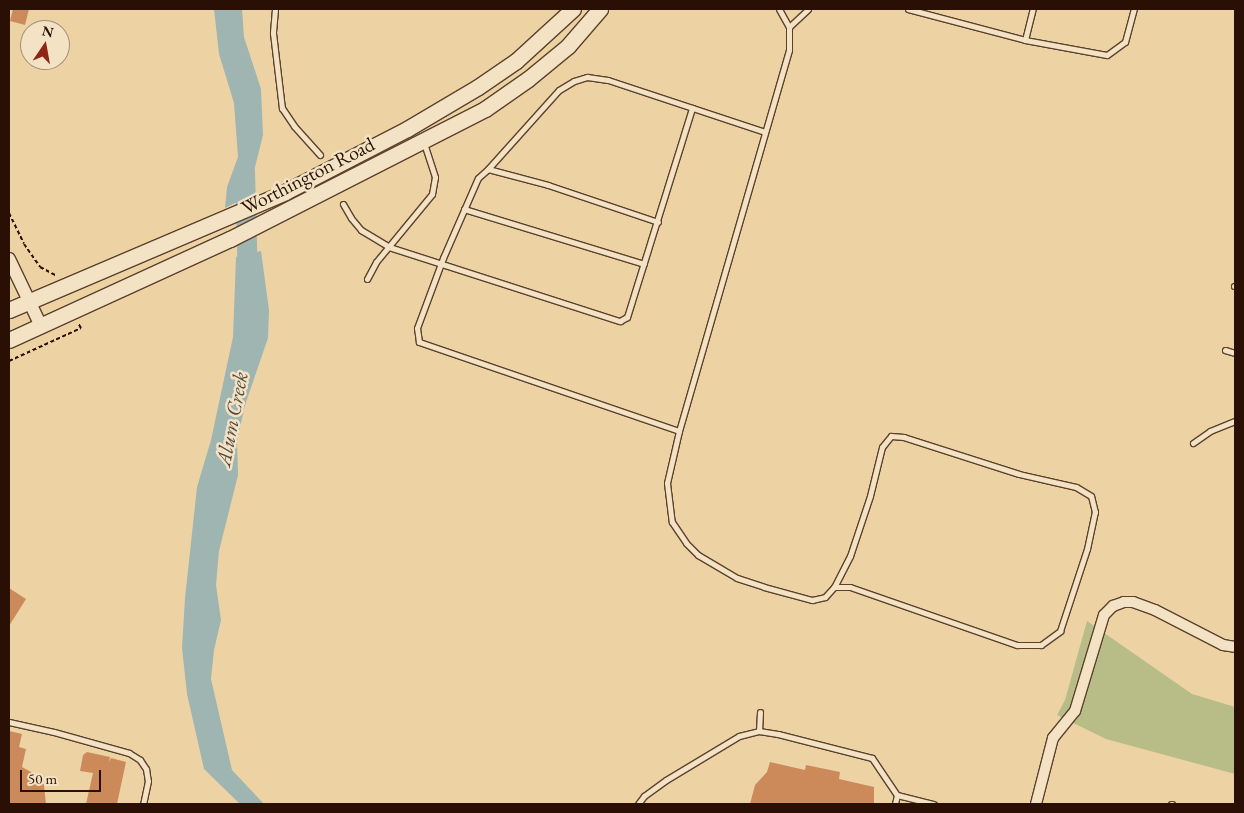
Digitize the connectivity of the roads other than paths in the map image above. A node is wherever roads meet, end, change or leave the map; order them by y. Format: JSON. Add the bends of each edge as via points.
{"nodes":[{"id":1,"x":275,"y":9,"type":"edge"},
{"id":2,"x":573,"y":9,"type":"edge"},
{"id":3,"x":600,"y":9,"type":"edge"},
{"id":4,"x":779,"y":9,"type":"edge"},
{"id":5,"x":808,"y":9,"type":"edge"},
{"id":6,"x":908,"y":9,"type":"edge"},
{"id":7,"x":1033,"y":9,"type":"edge"},
{"id":8,"x":1134,"y":9,"type":"edge"},
{"id":9,"x":789,"y":27,"type":"junction"},
{"id":10,"x":1025,"y":40,"type":"junction"},
{"id":11,"x":692,"y":108,"type":"junction"},
{"id":12,"x":412,"y":126,"type":"junction"},
{"id":13,"x":765,"y":132,"type":"junction"},
{"id":14,"x":423,"y":141,"type":"junction"},
{"id":15,"x":320,"y":155,"type":"dead end"},
{"id":16,"x":488,"y":169,"type":"junction"},
{"id":17,"x":343,"y":204,"type":"dead end"},
{"id":18,"x":464,"y":209,"type":"junction"},
{"id":19,"x":658,"y":222,"type":"junction"},
{"id":20,"x":389,"y":247,"type":"junction"},
{"id":21,"x":9,"y":260,"type":"edge"},
{"id":22,"x":441,"y":263,"type":"junction"},
{"id":23,"x":644,"y":264,"type":"junction"},
{"id":24,"x":367,"y":279,"type":"dead end"},
{"id":25,"x":29,"y":300,"type":"junction"},
{"id":26,"x":9,"y":310,"type":"edge"},
{"id":27,"x":41,"y":326,"type":"junction"},
{"id":28,"x":9,"y":340,"type":"edge"},
{"id":29,"x":1225,"y":350,"type":"dead end"},
{"id":30,"x":1235,"y":353,"type":"edge"},
{"id":31,"x":1235,"y":422,"type":"edge"},
{"id":32,"x":679,"y":431,"type":"junction"},
{"id":33,"x":1193,"y":443,"type":"dead end"},
{"id":34,"x":834,"y":587,"type":"junction"},
{"id":35,"x":1235,"y":647,"type":"edge"},
{"id":36,"x":760,"y":712,"type":"dead end"},
{"id":37,"x":9,"y":722,"type":"edge"},
{"id":38,"x":759,"y":732,"type":"junction"},
{"id":39,"x":897,"y":795,"type":"junction"},
{"id":40,"x":143,"y":804,"type":"edge"},
{"id":41,"x":638,"y":804,"type":"edge"},
{"id":42,"x":895,"y":804,"type":"edge"},
{"id":43,"x":934,"y":804,"type":"edge"},
{"id":44,"x":1036,"y":804,"type":"edge"}],
"edges":[{"from":1,"to":15,"type":"lane","via":[[273,33],[282,108]]},
{"from":2,"to":12,"type":"main road","name":"Worthington Road","via":[[516,61]]},
{"from":3,"to":14,"type":"main road","name":"Worthington Road","via":[[568,46],[528,79],[485,109]]},
{"from":4,"to":9,"type":"lane"},
{"from":5,"to":9,"type":"lane"},
{"from":6,"to":10,"type":"lane"},
{"from":7,"to":10,"type":"lane"},
{"from":8,"to":10,"type":"lane","via":[[1125,42],[1107,55]]},
{"from":9,"to":13,"type":"lane","via":[[789,50]]},
{"from":11,"to":13,"type":"lane"},
{"from":11,"to":16,"type":"lane","via":[[608,80],[587,77],[559,90]]},
{"from":11,"to":19,"type":"lane"},
{"from":12,"to":14,"type":"street"},
{"from":12,"to":25,"type":"main road","name":"Worthington Road","via":[[285,192]]},
{"from":13,"to":32,"type":"lane"},
{"from":14,"to":20,"type":"lane","via":[[435,177],[432,194]]},
{"from":14,"to":27,"type":"main road","name":"Worthington Road","via":[[202,252]]},
{"from":16,"to":18,"type":"lane","via":[[478,178]]},
{"from":16,"to":19,"type":"lane","via":[[548,185]]},
{"from":17,"to":20,"type":"lane","via":[[362,230]]},
{"from":18,"to":22,"type":"lane"},
{"from":18,"to":23,"type":"lane"},
{"from":19,"to":23,"type":"lane"},
{"from":20,"to":22,"type":"lane"},
{"from":20,"to":24,"type":"lane"},
{"from":21,"to":25,"type":"street"},
{"from":22,"to":23,"type":"lane","via":[[620,321],[627,317]]},
{"from":22,"to":32,"type":"lane","via":[[417,328],[418,342]]},
{"from":25,"to":26,"type":"main road","name":"Worthington Road"},
{"from":25,"to":27,"type":"street"},
{"from":27,"to":28,"type":"main road","name":"Worthington Road"},
{"from":29,"to":30,"type":"lane"},
{"from":31,"to":33,"type":"lane","via":[[1210,431]]},
{"from":32,"to":34,"type":"lane","via":[[667,484],[672,522],[686,543],[715,567],[764,587],[812,600],[825,597]]},
{"from":34,"to":34,"type":"lane","via":[[850,587],[1017,645],[1041,646],[1060,631],[1070,605],[1094,512],[1091,496],[1076,487],[1019,474],[904,437],[891,436],[882,447],[862,522]]},
{"from":35,"to":44,"type":"street","via":[[1223,646],[1133,602],[1113,606],[1104,616],[1075,711],[1053,738]]},
{"from":36,"to":38,"type":"lane"},
{"from":37,"to":40,"type":"lane","via":[[54,732],[140,760],[148,781]]},
{"from":38,"to":39,"type":"lane","via":[[872,758]]},
{"from":38,"to":41,"type":"lane","via":[[739,736],[666,780]]},
{"from":39,"to":42,"type":"lane"},
{"from":39,"to":43,"type":"lane"}]}
